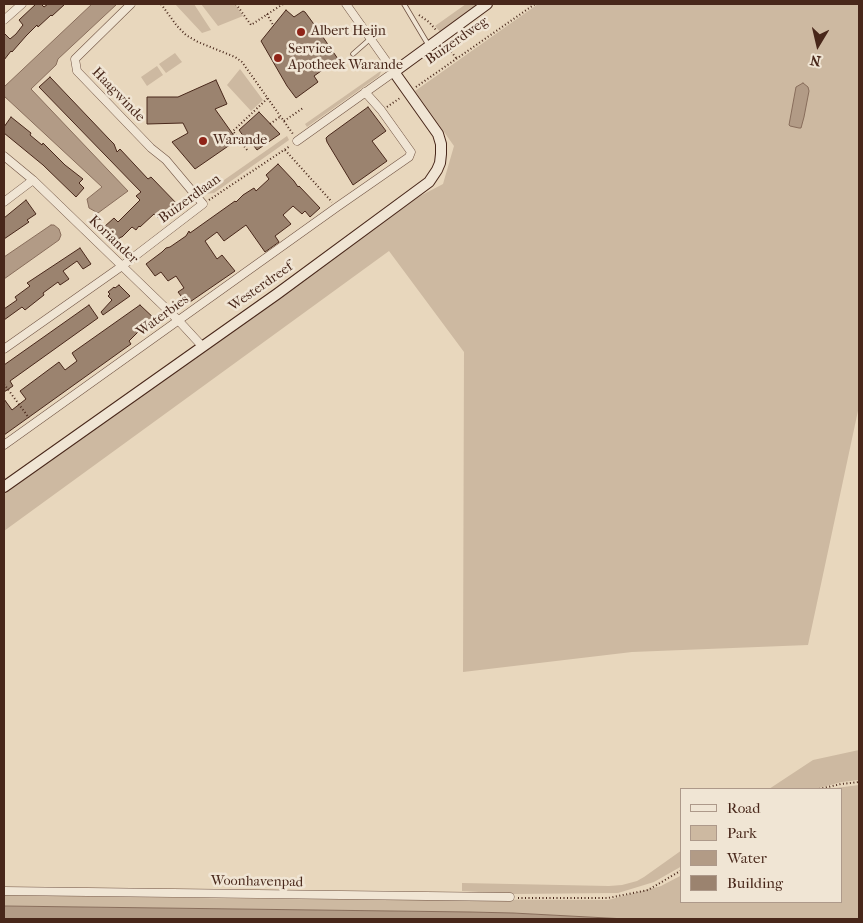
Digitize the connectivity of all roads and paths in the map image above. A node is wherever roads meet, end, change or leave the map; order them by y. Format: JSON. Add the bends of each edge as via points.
{"nodes":[{"id":1,"x":22,"y":4,"type":"edge"},
{"id":2,"x":131,"y":4,"type":"edge"},
{"id":3,"x":161,"y":4,"type":"edge"},
{"id":4,"x":236,"y":4,"type":"edge"},
{"id":5,"x":283,"y":4,"type":"edge"},
{"id":6,"x":346,"y":4,"type":"edge"},
{"id":7,"x":404,"y":4,"type":"edge"},
{"id":8,"x":488,"y":4,"type":"edge"},
{"id":9,"x":535,"y":4,"type":"edge"},
{"id":10,"x":267,"y":14,"type":"junction"},
{"id":11,"x":4,"y":20,"type":"edge"},
{"id":12,"x":273,"y":25,"type":"dead end"},
{"id":13,"x":371,"y":39,"type":"junction"},
{"id":14,"x":429,"y":46,"type":"junction"},
{"id":15,"x":352,"y":54,"type":"dead end"},
{"id":16,"x":394,"y":72,"type":"junction"},
{"id":17,"x":420,"y":84,"type":"dead end"},
{"id":18,"x":365,"y":92,"type":"junction"},
{"id":19,"x":268,"y":98,"type":"junction"},
{"id":20,"x":303,"y":108,"type":"dead end"},
{"id":21,"x":281,"y":116,"type":"junction"},
{"id":22,"x":284,"y":121,"type":"junction"},
{"id":23,"x":270,"y":124,"type":"dead end"},
{"id":24,"x":247,"y":141,"type":"dead end"},
{"id":25,"x":297,"y":141,"type":"junction"},
{"id":26,"x":243,"y":144,"type":"junction"},
{"id":27,"x":247,"y":150,"type":"dead end"},
{"id":28,"x":284,"y":150,"type":"junction"},
{"id":29,"x":4,"y":156,"type":"edge"},
{"id":30,"x":33,"y":180,"type":"junction"},
{"id":31,"x":4,"y":202,"type":"edge"},
{"id":32,"x":202,"y":204,"type":"junction"},
{"id":33,"x":337,"y":208,"type":"junction"},
{"id":34,"x":122,"y":266,"type":"junction"},
{"id":35,"x":178,"y":320,"type":"junction"},
{"id":36,"x":202,"y":346,"type":"junction"},
{"id":37,"x":4,"y":349,"type":"edge"},
{"id":38,"x":4,"y":384,"type":"edge"},
{"id":39,"x":33,"y":424,"type":"junction"},
{"id":40,"x":4,"y":445,"type":"edge"},
{"id":41,"x":4,"y":487,"type":"edge"},
{"id":42,"x":859,"y":782,"type":"edge"},
{"id":43,"x":824,"y":788,"type":"edge"},
{"id":44,"x":680,"y":871,"type":"edge"},
{"id":45,"x":4,"y":891,"type":"edge"},
{"id":46,"x":510,"y":898,"type":"joint"}],
"edges":[{"from":1,"to":11,"type":"street"},
{"from":2,"to":32,"type":"street","name":"Haagwinde","via":[[75,59],[76,71],[166,160]]},
{"from":3,"to":19,"type":"path","via":[[186,35],[242,62]]},
{"from":4,"to":10,"type":"path","via":[[251,25]]},
{"from":5,"to":10,"type":"path"},
{"from":6,"to":13,"type":"street"},
{"from":7,"to":14,"type":"lane","name":"Buizerdweg"},
{"from":8,"to":14,"type":"street","name":"Buizerdweg"},
{"from":9,"to":17,"type":"path","name":"Buizerdweg"},
{"from":10,"to":12,"type":"path"},
{"from":13,"to":15,"type":"lane"},
{"from":13,"to":16,"type":"street"},
{"from":14,"to":16,"type":"street","name":"Buizerdweg"},
{"from":16,"to":18,"type":"street"},
{"from":16,"to":36,"type":"street","name":"Westerdreef","via":[[438,134],[441,154],[434,177]]},
{"from":18,"to":25,"type":"street"},
{"from":18,"to":33,"type":"street","name":"Waterbies","via":[[411,152],[409,157]]},
{"from":19,"to":21,"type":"path"},
{"from":19,"to":26,"type":"path","via":[[233,131]]},
{"from":20,"to":22,"type":"path"},
{"from":21,"to":22,"type":"path"},
{"from":21,"to":23,"type":"path"},
{"from":22,"to":25,"type":"path"},
{"from":24,"to":26,"type":"path"},
{"from":25,"to":28,"type":"path","name":"Buizerdlaan"},
{"from":26,"to":27,"type":"path"},
{"from":28,"to":32,"type":"path","name":"Buizerdlaan"},
{"from":28,"to":33,"type":"path"},
{"from":29,"to":30,"type":"street","name":"Koriander"},
{"from":30,"to":31,"type":"street"},
{"from":30,"to":34,"type":"street","name":"Koriander"},
{"from":32,"to":34,"type":"street","name":"Buizerdlaan"},
{"from":33,"to":35,"type":"street","name":"Waterbies"},
{"from":34,"to":35,"type":"street","name":"Koriander"},
{"from":34,"to":37,"type":"street","name":"Buizerdlaan"},
{"from":35,"to":36,"type":"street","name":"Koriander"},
{"from":35,"to":39,"type":"street","name":"Waterbies"},
{"from":36,"to":41,"type":"street","name":"Westerdreef"},
{"from":38,"to":39,"type":"path"},
{"from":39,"to":40,"type":"street","name":"Waterbies"},
{"from":42,"to":43,"type":"path"},
{"from":44,"to":46,"type":"path","via":[[648,890],[608,898]]},
{"from":45,"to":46,"type":"street","name":"Woonhavenpad"}]}
